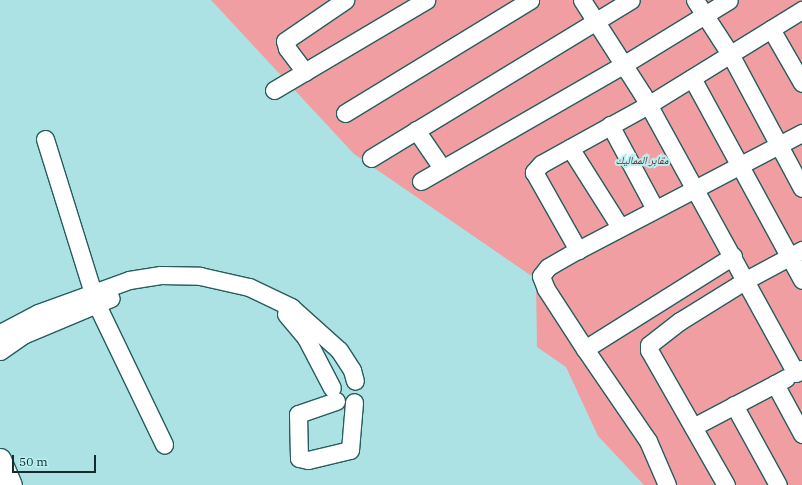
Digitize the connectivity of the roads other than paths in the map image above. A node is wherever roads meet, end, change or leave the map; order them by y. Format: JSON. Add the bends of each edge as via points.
{"nodes":[{"id":1,"x":345,"y":0,"type":"edge"},
{"id":2,"x":426,"y":0,"type":"edge"},
{"id":3,"x":530,"y":0,"type":"edge"},
{"id":4,"x":582,"y":0,"type":"edge"},
{"id":5,"x":631,"y":0,"type":"edge"},
{"id":6,"x":695,"y":0,"type":"edge"},
{"id":7,"x":729,"y":0,"type":"edge"},
{"id":8,"x":802,"y":10,"type":"edge"},
{"id":9,"x":704,"y":15,"type":"junction"},
{"id":10,"x":596,"y":22,"type":"junction"},
{"id":11,"x":772,"y":29,"type":"junction"},
{"id":12,"x":730,"y":54,"type":"junction"},
{"id":13,"x":623,"y":65,"type":"junction"},
{"id":14,"x":305,"y":72,"type":"junction"},
{"id":15,"x":692,"y":78,"type":"junction"},
{"id":16,"x":802,"y":83,"type":"edge"},
{"id":17,"x":274,"y":90,"type":"dead end"},
{"id":18,"x":648,"y":105,"type":"junction"},
{"id":19,"x":345,"y":113,"type":"dead end"},
{"id":20,"x":610,"y":126,"type":"junction"},
{"id":21,"x":416,"y":130,"type":"junction"},
{"id":22,"x":802,"y":134,"type":"edge"},
{"id":23,"x":45,"y":139,"type":"dead end"},
{"id":24,"x":779,"y":145,"type":"junction"},
{"id":25,"x":570,"y":148,"type":"junction"},
{"id":26,"x":371,"y":158,"type":"dead end"},
{"id":27,"x":738,"y":166,"type":"junction"},
{"id":28,"x":442,"y":168,"type":"junction"},
{"id":29,"x":421,"y":181,"type":"dead end"},
{"id":30,"x":802,"y":188,"type":"edge"},
{"id":31,"x":695,"y":189,"type":"junction"},
{"id":32,"x":655,"y":209,"type":"junction"},
{"id":33,"x":620,"y":227,"type":"junction"},
{"id":34,"x":578,"y":250,"type":"junction"},
{"id":35,"x":795,"y":254,"type":"edge"},
{"id":36,"x":733,"y":256,"type":"junction"},
{"id":37,"x":746,"y":280,"type":"junction"},
{"id":38,"x":802,"y":280,"type":"edge"},
{"id":39,"x":94,"y":298,"type":"junction"},
{"id":40,"x":0,"y":333,"type":"edge"},
{"id":41,"x":585,"y":349,"type":"junction"},
{"id":42,"x":0,"y":351,"type":"edge"},
{"id":43,"x":799,"y":371,"type":"edge"},
{"id":44,"x":355,"y":381,"type":"junction"},
{"id":45,"x":775,"y":384,"type":"junction"},
{"id":46,"x":334,"y":395,"type":"junction"},
{"id":47,"x":354,"y":402,"type":"junction"},
{"id":48,"x":734,"y":405,"type":"junction"},
{"id":49,"x":693,"y":427,"type":"junction"},
{"id":50,"x":802,"y":434,"type":"edge"},
{"id":51,"x":164,"y":444,"type":"dead end"},
{"id":52,"x":0,"y":459,"type":"edge"},
{"id":53,"x":11,"y":485,"type":"edge"},
{"id":54,"x":667,"y":485,"type":"edge"},
{"id":55,"x":726,"y":485,"type":"edge"},
{"id":56,"x":778,"y":485,"type":"edge"}],
"edges":[{"from":1,"to":14,"type":"street","via":[[285,41],[287,48]]},
{"from":2,"to":14,"type":"street"},
{"from":3,"to":19,"type":"street"},
{"from":4,"to":10,"type":"street"},
{"from":5,"to":10,"type":"street"},
{"from":6,"to":9,"type":"street"},
{"from":7,"to":9,"type":"street"},
{"from":8,"to":11,"type":"street"},
{"from":9,"to":12,"type":"street"},
{"from":9,"to":13,"type":"street"},
{"from":10,"to":13,"type":"street"},
{"from":10,"to":21,"type":"street"},
{"from":11,"to":12,"type":"street"},
{"from":11,"to":16,"type":"street"},
{"from":12,"to":15,"type":"street"},
{"from":12,"to":24,"type":"street"},
{"from":13,"to":18,"type":"street"},
{"from":13,"to":28,"type":"street"},
{"from":14,"to":17,"type":"street"},
{"from":15,"to":18,"type":"street"},
{"from":15,"to":27,"type":"street"},
{"from":18,"to":20,"type":"street"},
{"from":18,"to":31,"type":"street"},
{"from":20,"to":25,"type":"street"},
{"from":20,"to":32,"type":"street"},
{"from":21,"to":26,"type":"street"},
{"from":21,"to":28,"type":"street"},
{"from":22,"to":24,"type":"street"},
{"from":23,"to":39,"type":"street"},
{"from":24,"to":27,"type":"street"},
{"from":24,"to":30,"type":"street"},
{"from":25,"to":33,"type":"street"},
{"from":25,"to":34,"type":"street","via":[[541,164],[534,172]]},
{"from":27,"to":31,"type":"street"},
{"from":27,"to":35,"type":"street"},
{"from":28,"to":29,"type":"street"},
{"from":31,"to":32,"type":"street"},
{"from":31,"to":36,"type":"street"},
{"from":32,"to":33,"type":"street"},
{"from":33,"to":34,"type":"street"},
{"from":34,"to":41,"type":"street","via":[[548,267],[541,276],[546,289]]},
{"from":35,"to":37,"type":"street"},
{"from":35,"to":38,"type":"street"},
{"from":36,"to":37,"type":"street"},
{"from":36,"to":41,"type":"street"},
{"from":37,"to":43,"type":"street"},
{"from":37,"to":49,"type":"street","via":[[680,321],[649,345],[649,350]]},
{"from":39,"to":40,"type":"street","via":[[38,313]]},
{"from":39,"to":42,"type":"street","via":[[23,335]]},
{"from":39,"to":44,"type":"street","via":[[129,280],[161,275],[200,276],[249,287],[291,307],[307,321],[339,350],[352,370]]},
{"from":39,"to":46,"type":"street","via":[[163,284],[199,285],[242,294],[288,316],[306,338]]},
{"from":39,"to":51,"type":"street"},
{"from":41,"to":54,"type":"street","via":[[648,441]]},
{"from":43,"to":45,"type":"street"},
{"from":44,"to":46,"type":"street","via":[[342,378]]},
{"from":44,"to":47,"type":"street","via":[[359,395]]},
{"from":45,"to":48,"type":"street"},
{"from":45,"to":50,"type":"street"},
{"from":46,"to":47,"type":"street","via":[[345,405]]},
{"from":46,"to":47,"type":"street","via":[[298,414],[299,458],[308,460],[350,450]]},
{"from":48,"to":49,"type":"street"},
{"from":48,"to":56,"type":"street"},
{"from":49,"to":55,"type":"street"},
{"from":52,"to":53,"type":"main road"}]}
